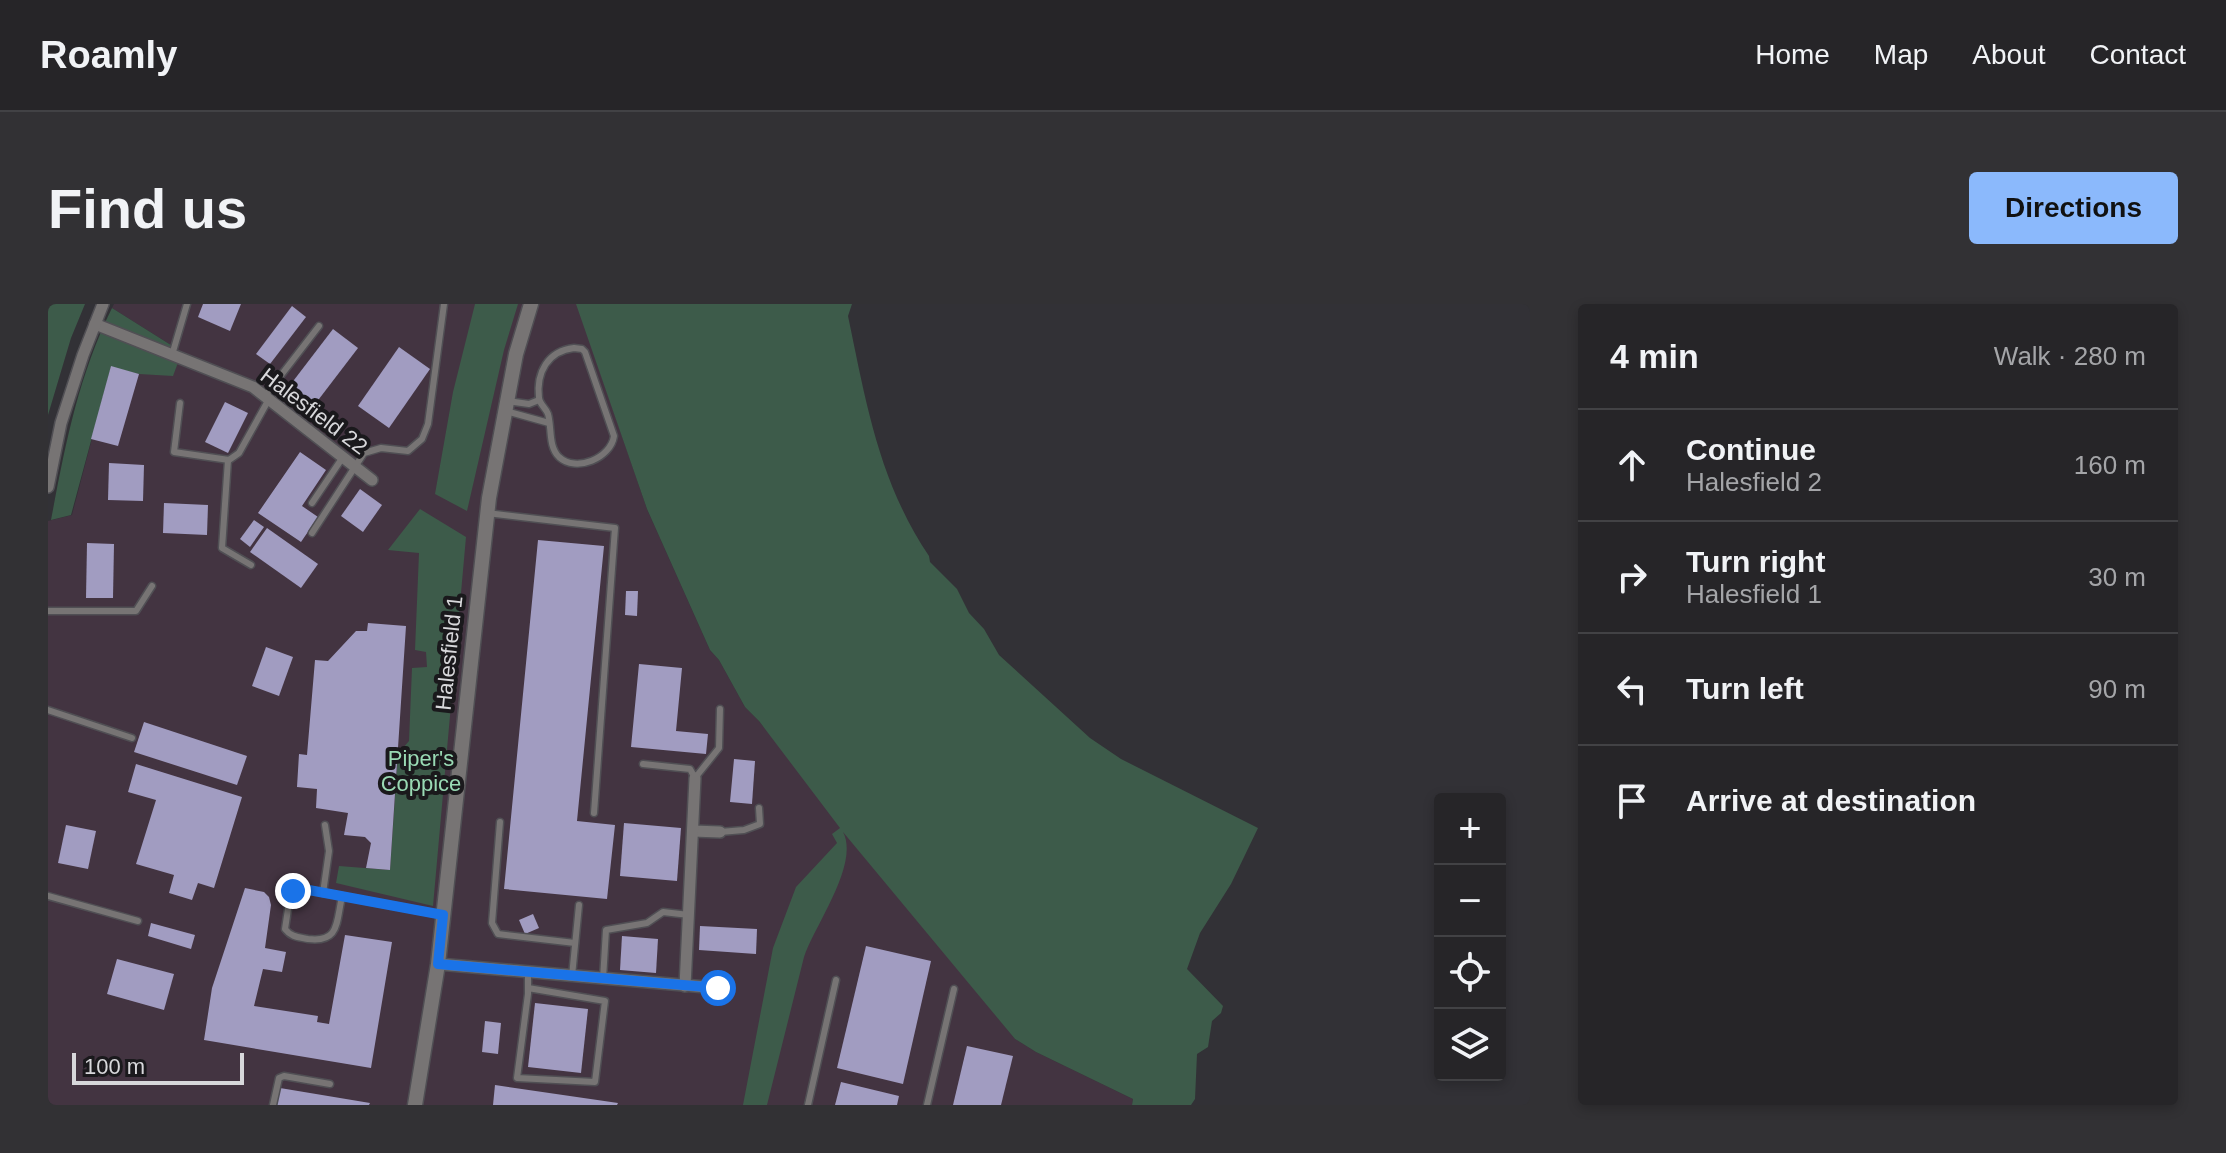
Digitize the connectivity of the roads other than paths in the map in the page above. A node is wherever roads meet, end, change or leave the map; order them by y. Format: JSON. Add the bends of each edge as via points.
{"nodes":[{"id":1,"x":103,"y":304,"type":"edge"},
{"id":2,"x":187,"y":304,"type":"edge"},
{"id":3,"x":444,"y":304,"type":"edge"},
{"id":4,"x":531,"y":304,"type":"edge"},
{"id":5,"x":95,"y":324,"type":"junction"},
{"id":6,"x":319,"y":326,"type":"dead end"},
{"id":7,"x":172,"y":355,"type":"junction"},
{"id":8,"x":267,"y":398,"type":"junction"},
{"id":9,"x":539,"y":400,"type":"junction"},
{"id":10,"x":180,"y":403,"type":"dead end"},
{"id":11,"x":506,"y":406,"type":"junction"},
{"id":12,"x":549,"y":423,"type":"junction"},
{"id":13,"x":343,"y":457,"type":"junction"},
{"id":14,"x":228,"y":460,"type":"junction"},
{"id":15,"x":355,"y":466,"type":"junction"},
{"id":16,"x":372,"y":480,"type":"dead end"},
{"id":17,"x":48,"y":487,"type":"edge"},
{"id":18,"x":312,"y":503,"type":"dead end"},
{"id":19,"x":487,"y":513,"type":"junction"},
{"id":20,"x":312,"y":533,"type":"dead end"},
{"id":21,"x":251,"y":565,"type":"dead end"},
{"id":22,"x":152,"y":586,"type":"dead end"},
{"id":23,"x":48,"y":611,"type":"edge"},
{"id":24,"x":720,"y":709,"type":"dead end"},
{"id":25,"x":48,"y":710,"type":"edge"},
{"id":26,"x":132,"y":738,"type":"dead end"},
{"id":27,"x":643,"y":764,"type":"dead end"},
{"id":28,"x":695,"y":778,"type":"junction"},
{"id":29,"x":759,"y":808,"type":"dead end"},
{"id":30,"x":594,"y":813,"type":"dead end"},
{"id":31,"x":500,"y":822,"type":"dead end"},
{"id":32,"x":325,"y":825,"type":"dead end"},
{"id":33,"x":693,"y":831,"type":"junction"},
{"id":34,"x":720,"y":832,"type":"joint"},
{"id":35,"x":323,"y":893,"type":"junction"},
{"id":36,"x":48,"y":896,"type":"edge"},
{"id":37,"x":342,"y":897,"type":"junction"},
{"id":38,"x":579,"y":905,"type":"dead end"},
{"id":39,"x":443,"y":915,"type":"junction"},
{"id":40,"x":689,"y":915,"type":"junction"},
{"id":41,"x":138,"y":921,"type":"dead end"},
{"id":42,"x":575,"y":943,"type":"junction"},
{"id":43,"x":438,"y":964,"type":"junction"},
{"id":44,"x":528,"y":972,"type":"junction"},
{"id":45,"x":572,"y":976,"type":"junction"},
{"id":46,"x":603,"y":979,"type":"junction"},
{"id":47,"x":836,"y":980,"type":"dead end"},
{"id":48,"x":685,"y":986,"type":"junction"},
{"id":49,"x":528,"y":988,"type":"junction"},
{"id":50,"x":718,"y":988,"type":"dead end"},
{"id":51,"x":954,"y":989,"type":"dead end"},
{"id":52,"x":330,"y":1084,"type":"dead end"},
{"id":53,"x":273,"y":1105,"type":"edge"},
{"id":54,"x":415,"y":1105,"type":"edge"},
{"id":55,"x":808,"y":1105,"type":"edge"},
{"id":56,"x":927,"y":1105,"type":"edge"}],
"edges":[{"from":1,"to":5,"type":"street"},
{"from":2,"to":7,"type":"lane"},
{"from":3,"to":15,"type":"lane","via":[[422,439],[408,451],[370,450]]},
{"from":4,"to":11,"type":"street","name":"Halesfield 1"},
{"from":5,"to":7,"type":"street","name":"Halesfield 22"},
{"from":5,"to":17,"type":"street","via":[[61,423]]},
{"from":6,"to":8,"type":"lane"},
{"from":7,"to":8,"type":"street","name":"Halesfield 22","via":[[253,387]]},
{"from":8,"to":13,"type":"street","name":"Halesfield 22"},
{"from":8,"to":14,"type":"lane","via":[[239,453]]},
{"from":9,"to":11,"type":"lane"},
{"from":9,"to":12,"type":"lane"},
{"from":9,"to":12,"type":"lane","via":[[547,360],[562,350],[584,350],[613,430],[611,447],[592,461],[569,462],[556,453]]},
{"from":10,"to":14,"type":"lane","via":[[174,452]]},
{"from":11,"to":12,"type":"lane"},
{"from":11,"to":19,"type":"street","name":"Halesfield 1"},
{"from":13,"to":15,"type":"street","name":"Halesfield 22"},
{"from":13,"to":18,"type":"lane"},
{"from":14,"to":21,"type":"lane","via":[[222,548]]},
{"from":15,"to":16,"type":"street","name":"Halesfield 22"},
{"from":15,"to":20,"type":"lane"},
{"from":19,"to":30,"type":"lane","via":[[615,528]]},
{"from":19,"to":39,"type":"street","name":"Halesfield 1"},
{"from":22,"to":23,"type":"lane","via":[[136,611]]},
{"from":24,"to":28,"type":"lane","via":[[719,748]]},
{"from":25,"to":26,"type":"lane"},
{"from":27,"to":28,"type":"lane","via":[[690,769]]},
{"from":28,"to":33,"type":"street"},
{"from":29,"to":34,"type":"lane","via":[[760,824]]},
{"from":31,"to":42,"type":"lane","via":[[492,923],[498,934]]},
{"from":32,"to":35,"type":"lane","via":[[329,851]]},
{"from":33,"to":34,"type":"street"},
{"from":33,"to":40,"type":"street"},
{"from":35,"to":37,"type":"lane"},
{"from":35,"to":37,"type":"lane","via":[[293,891],[284,921],[290,935],[329,939]]},
{"from":36,"to":41,"type":"lane"},
{"from":37,"to":39,"type":"lane"},
{"from":38,"to":42,"type":"lane"},
{"from":39,"to":43,"type":"street","name":"Halesfield 1"},
{"from":40,"to":46,"type":"lane","via":[[663,912],[647,923],[606,930]]},
{"from":40,"to":48,"type":"street"},
{"from":42,"to":45,"type":"lane"},
{"from":43,"to":44,"type":"street"},
{"from":43,"to":54,"type":"street","name":"Halesfield 1"},
{"from":44,"to":45,"type":"street"},
{"from":44,"to":49,"type":"lane"},
{"from":45,"to":46,"type":"street"},
{"from":46,"to":48,"type":"street"},
{"from":47,"to":55,"type":"lane"},
{"from":48,"to":50,"type":"street"},
{"from":49,"to":49,"type":"lane","via":[[517,1078],[595,1082],[605,1001]]},
{"from":51,"to":56,"type":"lane"},
{"from":52,"to":53,"type":"lane","via":[[284,1076],[276,1084]]}]}
